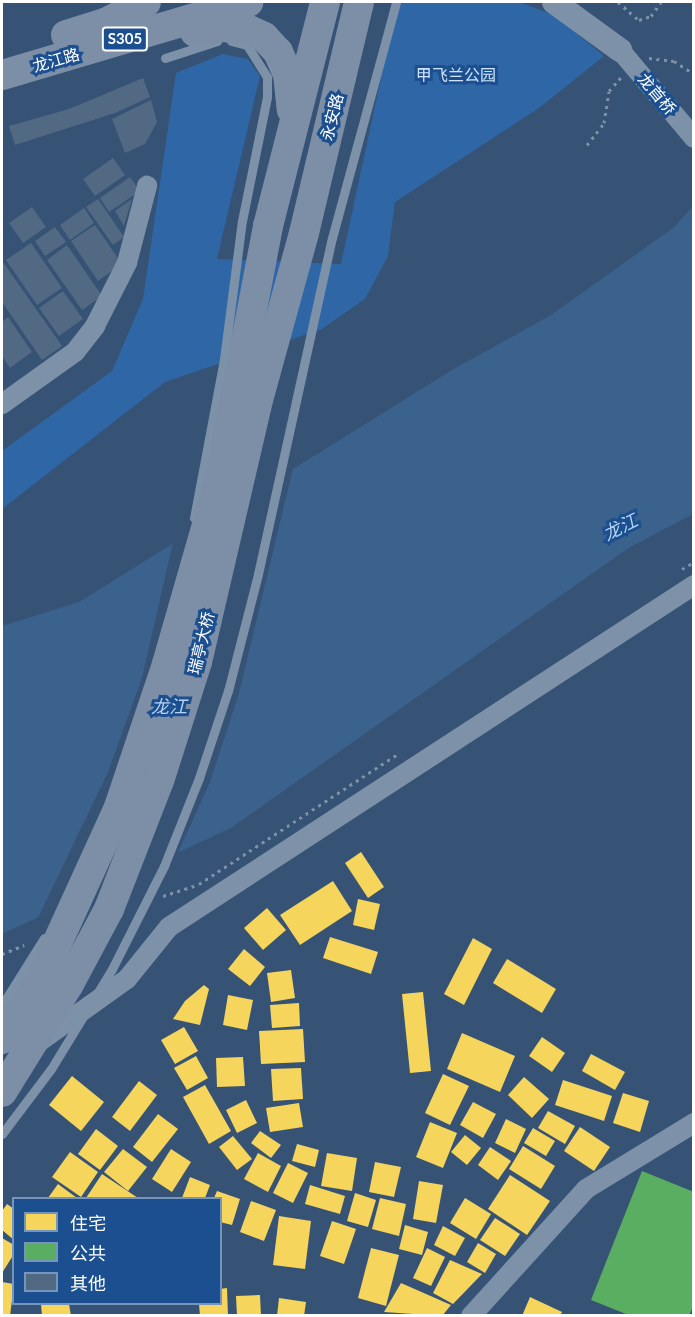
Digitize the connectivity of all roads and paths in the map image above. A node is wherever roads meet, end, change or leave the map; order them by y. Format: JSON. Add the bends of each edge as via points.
{"nodes":[{"id":1,"x":146,"y":2,"type":"edge"},
{"id":2,"x":178,"y":2,"type":"edge"},
{"id":3,"x":248,"y":2,"type":"edge"},
{"id":4,"x":325,"y":2,"type":"edge"},
{"id":5,"x":359,"y":2,"type":"edge"},
{"id":6,"x":396,"y":2,"type":"edge"},
{"id":7,"x":554,"y":2,"type":"edge"},
{"id":8,"x":576,"y":2,"type":"edge"},
{"id":9,"x":618,"y":2,"type":"edge"},
{"id":10,"x":661,"y":2,"type":"edge"},
{"id":11,"x":105,"y":23,"type":"junction"},
{"id":12,"x":147,"y":32,"type":"junction"},
{"id":13,"x":624,"y":46,"type":"junction"},
{"id":14,"x":2,"y":55,"type":"edge"},
{"id":15,"x":165,"y":58,"type":"dead end"},
{"id":16,"x":2,"y":75,"type":"edge"},
{"id":17,"x":693,"y":121,"type":"edge"},
{"id":18,"x":293,"y":127,"type":"junction"},
{"id":19,"x":693,"y":138,"type":"edge"},
{"id":20,"x":147,"y":186,"type":"dead end"},
{"id":21,"x":255,"y":224,"type":"junction"},
{"id":22,"x":318,"y":236,"type":"junction"},
{"id":23,"x":2,"y":404,"type":"edge"},
{"id":24,"x":192,"y":530,"type":"dead end"},
{"id":25,"x":190,"y":541,"type":"dead end"},
{"id":26,"x":693,"y":562,"type":"edge"},
{"id":27,"x":676,"y":573,"type":"dead end"},
{"id":28,"x":693,"y":585,"type":"edge"},
{"id":29,"x":408,"y":748,"type":"dead end"},
{"id":30,"x":154,"y":900,"type":"dead end"},
{"id":31,"x":58,"y":911,"type":"dead end"},
{"id":32,"x":47,"y":932,"type":"dead end"},
{"id":33,"x":29,"y":943,"type":"dead end"},
{"id":34,"x":2,"y":954,"type":"edge"},
{"id":35,"x":2,"y":1005,"type":"edge"},
{"id":36,"x":2,"y":1039,"type":"edge"},
{"id":37,"x":2,"y":1068,"type":"edge"},
{"id":38,"x":2,"y":1092,"type":"edge"},
{"id":39,"x":693,"y":1123,"type":"edge"},
{"id":40,"x":2,"y":1134,"type":"edge"},
{"id":41,"x":471,"y":1316,"type":"edge"}],
"edges":[{"from":1,"to":11,"type":"main road","name":"龙江路","number":"S305"},
{"from":2,"to":11,"type":"main road"},
{"from":3,"to":12,"type":"main road","name":"龙江路","number":"S305"},
{"from":4,"to":18,"type":"main road"},
{"from":5,"to":22,"type":"main road","name":"永安路"},
{"from":6,"to":22,"type":"lane"},
{"from":7,"to":13,"type":"street"},
{"from":8,"to":13,"type":"street"},
{"from":9,"to":10,"type":"path","via":[[639,20],[651,16]]},
{"from":11,"to":14,"type":"main road","name":"龙江路","number":"S305"},
{"from":12,"to":16,"type":"main road","name":"龙江路","number":"S305"},
{"from":12,"to":18,"type":"main road","via":[[181,35],[216,27],[245,28],[264,37],[278,52],[288,74]]},
{"from":13,"to":17,"type":"street","name":"龙首桥"},
{"from":13,"to":19,"type":"street","name":"龙首桥","bridge":true},
{"from":15,"to":21,"type":"lane","via":[[218,41],[246,45],[258,58],[267,77],[267,97]]},
{"from":18,"to":21,"type":"main road"},
{"from":20,"to":23,"type":"street","via":[[127,263],[95,326],[75,352]]},
{"from":21,"to":24,"type":"lane","bridge":true,"via":[[224,359]]},
{"from":21,"to":36,"type":"main road","name":"瑞亭大桥","bridge":true,"via":[[219,483],[167,663],[119,807],[38,985]]},
{"from":22,"to":38,"type":"main road","name":"瑞亭大桥","bridge":true,"via":[[258,400],[197,662],[159,781],[109,909],[69,984]]},
{"from":22,"to":40,"type":"lane","bridge":true,"via":[[258,574],[228,691],[199,778],[164,866],[112,969],[51,1069]]},
{"from":25,"to":31,"type":"lane","via":[[156,681],[122,776]]},
{"from":26,"to":27,"type":"path"},
{"from":28,"to":37,"type":"street","via":[[169,927],[127,979]]},
{"from":29,"to":30,"type":"path","via":[[199,884]]},
{"from":32,"to":35,"type":"lane","bridge":true},
{"from":33,"to":34,"type":"path"},
{"from":39,"to":41,"type":"street","via":[[586,1189]]}]}
